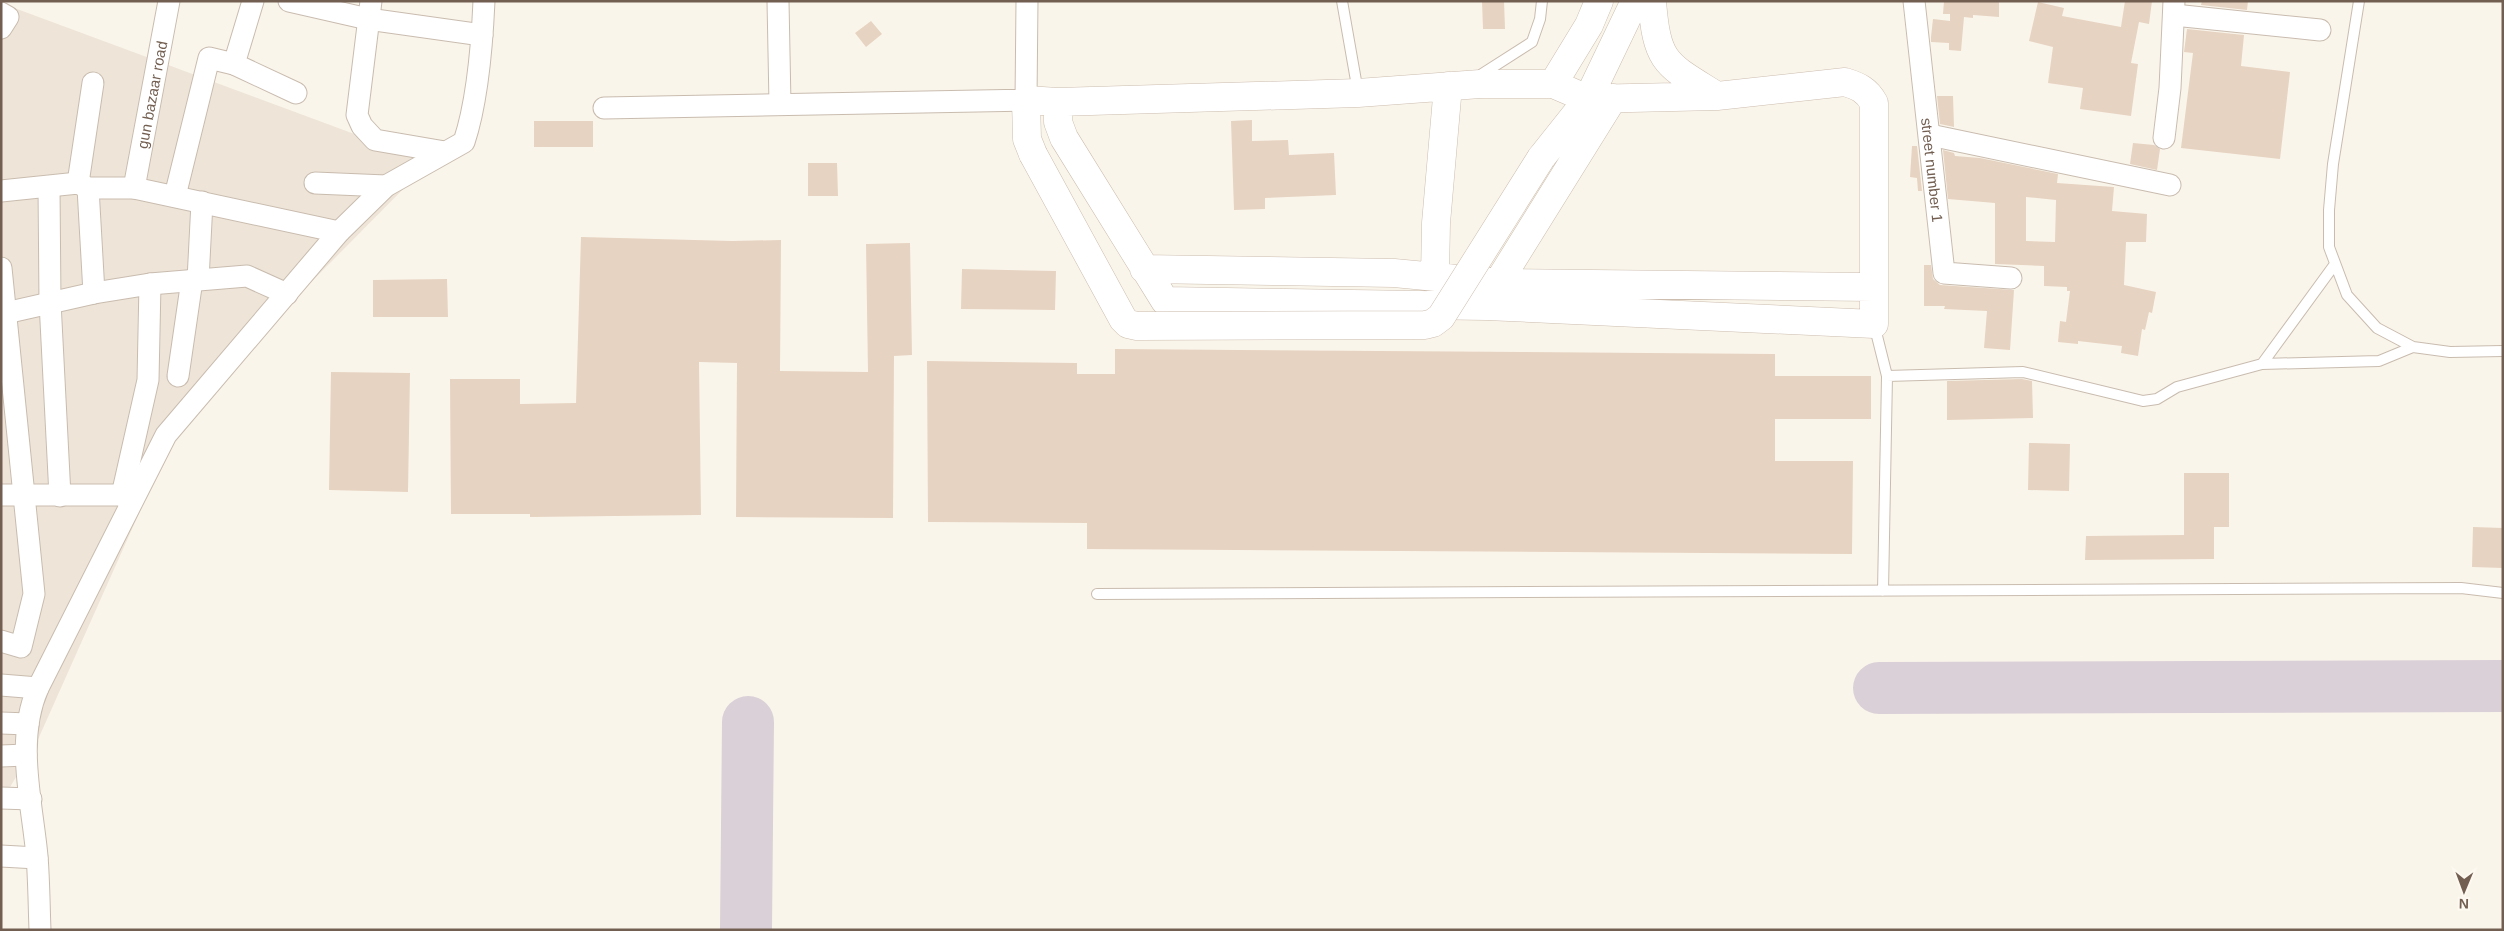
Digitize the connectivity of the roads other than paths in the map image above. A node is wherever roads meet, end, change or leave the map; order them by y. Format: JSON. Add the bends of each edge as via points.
{"nodes":[{"id":1,"x":169,"y":1,"type":"edge"},
{"id":2,"x":253,"y":1,"type":"edge"},
{"id":3,"x":289,"y":1,"type":"edge"},
{"id":4,"x":484,"y":1,"type":"edge"},
{"id":5,"x":778,"y":1,"type":"edge"},
{"id":6,"x":1027,"y":1,"type":"edge"},
{"id":7,"x":1342,"y":1,"type":"edge"},
{"id":8,"x":1542,"y":1,"type":"edge"},
{"id":9,"x":1599,"y":1,"type":"edge"},
{"id":10,"x":1635,"y":1,"type":"edge"},
{"id":11,"x":1652,"y":1,"type":"edge"},
{"id":12,"x":1914,"y":1,"type":"edge"},
{"id":13,"x":2359,"y":1,"type":"edge"},
{"id":14,"x":2174,"y":8,"type":"edge"},
{"id":15,"x":370,"y":10,"type":"edge"},
{"id":16,"x":1,"y":13,"type":"edge"},
{"id":17,"x":1,"y":28,"type":"edge"},
{"id":18,"x":2320,"y":30,"type":"dead end"},
{"id":19,"x":482,"y":35,"type":"junction"},
{"id":20,"x":234,"y":64,"type":"junction"},
{"id":21,"x":93,"y":83,"type":"dead end"},
{"id":22,"x":1480,"y":84,"type":"junction"},
{"id":23,"x":1553,"y":84,"type":"junction"},
{"id":24,"x":1448,"y":86,"type":"junction"},
{"id":25,"x":296,"y":93,"type":"dead end"},
{"id":26,"x":1358,"y":93,"type":"junction"},
{"id":27,"x":1717,"y":96,"type":"junction"},
{"id":28,"x":1601,"y":99,"type":"junction"},
{"id":29,"x":1026,"y":100,"type":"junction"},
{"id":30,"x":1058,"y":102,"type":"junction"},
{"id":31,"x":780,"y":104,"type":"junction"},
{"id":32,"x":604,"y":108,"type":"dead end"},
{"id":33,"x":1930,"y":134,"type":"junction"},
{"id":34,"x":2164,"y":138,"type":"dead end"},
{"id":35,"x":445,"y":152,"type":"junction"},
{"id":36,"x":315,"y":183,"type":"dead end"},
{"id":37,"x":2170,"y":185,"type":"dead end"},
{"id":38,"x":83,"y":186,"type":"junction"},
{"id":39,"x":386,"y":186,"type":"junction"},
{"id":40,"x":49,"y":187,"type":"junction"},
{"id":41,"x":134,"y":188,"type":"junction"},
{"id":42,"x":1,"y":192,"type":"edge"},
{"id":43,"x":175,"y":196,"type":"junction"},
{"id":44,"x":202,"y":202,"type":"junction"},
{"id":45,"x":340,"y":232,"type":"junction"},
{"id":46,"x":2335,"y":264,"type":"junction"},
{"id":47,"x":1,"y":268,"type":"edge"},
{"id":48,"x":1144,"y":269,"type":"junction"},
{"id":49,"x":1435,"y":277,"type":"junction"},
{"id":50,"x":2011,"y":278,"type":"dead end"},
{"id":51,"x":195,"y":280,"type":"junction"},
{"id":52,"x":1499,"y":283,"type":"junction"},
{"id":53,"x":150,"y":284,"type":"junction"},
{"id":54,"x":1873,"y":287,"type":"junction"},
{"id":55,"x":94,"y":292,"type":"junction"},
{"id":56,"x":287,"y":294,"type":"junction"},
{"id":57,"x":50,"y":302,"type":"junction"},
{"id":58,"x":4,"y":313,"type":"edge"},
{"id":59,"x":1874,"y":324,"type":"junction"},
{"id":60,"x":2412,"y":346,"type":"junction"},
{"id":61,"x":2503,"y":351,"type":"edge"},
{"id":62,"x":2262,"y":364,"type":"junction"},
{"id":63,"x":178,"y":376,"type":"dead end"},
{"id":64,"x":1886,"y":376,"type":"junction"},
{"id":65,"x":1,"y":495,"type":"edge"},
{"id":66,"x":26,"y":495,"type":"junction"},
{"id":67,"x":60,"y":496,"type":"junction"},
{"id":68,"x":126,"y":499,"type":"junction"},
{"id":69,"x":1883,"y":591,"type":"junction"},
{"id":70,"x":2503,"y":593,"type":"edge"},
{"id":71,"x":1097,"y":594,"type":"dead end"},
{"id":72,"x":1,"y":642,"type":"edge"},
{"id":73,"x":1,"y":685,"type":"edge"},
{"id":74,"x":38,"y":688,"type":"junction"},
{"id":75,"x":1,"y":723,"type":"edge"},
{"id":76,"x":28,"y":724,"type":"junction"},
{"id":77,"x":26,"y":755,"type":"junction"},
{"id":78,"x":1,"y":756,"type":"edge"},
{"id":79,"x":1,"y":798,"type":"edge"},
{"id":80,"x":31,"y":799,"type":"junction"},
{"id":81,"x":1,"y":856,"type":"edge"},
{"id":82,"x":37,"y":858,"type":"junction"},
{"id":83,"x":40,"y":930,"type":"edge"}],
"edges":[{"from":1,"to":41,"type":"street","name":"gun bazaar road"},
{"from":2,"to":20,"type":"street"},
{"from":3,"to":15,"type":"street"},
{"from":4,"to":19,"type":"street"},
{"from":5,"to":31,"type":"street"},
{"from":6,"to":29,"type":"street"},
{"from":7,"to":26,"type":"lane"},
{"from":8,"to":22,"type":"lane","via":[[1532,42],[1482,74]]},
{"from":9,"to":23,"type":"street"},
{"from":10,"to":28,"type":"street"},
{"from":11,"to":27,"type":"street","via":[[1654,34],[1662,55],[1683,75]]},
{"from":12,"to":33,"type":"street","name":"street number 1"},
{"from":13,"to":46,"type":"lane","via":[[2333,164],[2329,247]]},
{"from":14,"to":18,"type":"street"},
{"from":14,"to":34,"type":"street"},
{"from":15,"to":19,"type":"street"},
{"from":15,"to":35,"type":"street","via":[[357,115],[362,126],[375,140]]},
{"from":16,"to":17,"type":"street","via":[[8,16]]},
{"from":19,"to":35,"type":"street","via":[[464,142]]},
{"from":20,"to":25,"type":"street"},
{"from":20,"to":43,"type":"street","via":[[209,58]]},
{"from":21,"to":38,"type":"street"},
{"from":22,"to":23,"type":"street"},
{"from":22,"to":24,"type":"street"},
{"from":23,"to":28,"type":"street"},
{"from":24,"to":26,"type":"street"},
{"from":24,"to":49,"type":"street","via":[[1436,223]]},
{"from":26,"to":30,"type":"street"},
{"from":27,"to":28,"type":"street"},
{"from":27,"to":54,"type":"street","via":[[1845,82],[1859,86],[1870,95],[1874,103]]},
{"from":28,"to":29,"type":"street","bridge":true,"via":[[1541,158],[1441,317],[1434,323],[1137,326],[1123,319],[1033,154],[1027,139]]},
{"from":28,"to":52,"type":"street"},
{"from":29,"to":30,"type":"street"},
{"from":29,"to":31,"type":"street"},
{"from":30,"to":48,"type":"street","via":[[1058,122],[1064,138]]},
{"from":31,"to":32,"type":"street"},
{"from":33,"to":37,"type":"street"},
{"from":33,"to":50,"type":"street","name":"street number 1","via":[[1944,274]]},
{"from":35,"to":39,"type":"street"},
{"from":36,"to":39,"type":"street"},
{"from":38,"to":40,"type":"street"},
{"from":38,"to":41,"type":"street"},
{"from":38,"to":55,"type":"street"},
{"from":39,"to":45,"type":"street"},
{"from":40,"to":42,"type":"street"},
{"from":40,"to":57,"type":"street"},
{"from":41,"to":43,"type":"street"},
{"from":43,"to":44,"type":"street"},
{"from":44,"to":45,"type":"street"},
{"from":44,"to":51,"type":"street"},
{"from":45,"to":56,"type":"street"},
{"from":46,"to":60,"type":"lane","via":[[2347,295],[2377,328]]},
{"from":46,"to":62,"type":"lane"},
{"from":47,"to":58,"type":"street"},
{"from":48,"to":49,"type":"street","via":[[1394,273]]},
{"from":48,"to":59,"type":"street","via":[[1165,301],[1486,306]]},
{"from":49,"to":52,"type":"street","via":[[1440,286],[1460,297],[1474,299],[1490,295]]},
{"from":51,"to":53,"type":"street"},
{"from":51,"to":56,"type":"street","via":[[247,276]]},
{"from":51,"to":63,"type":"street"},
{"from":52,"to":54,"type":"street"},
{"from":53,"to":55,"type":"street"},
{"from":53,"to":68,"type":"street","via":[[148,380]]},
{"from":54,"to":59,"type":"street"},
{"from":55,"to":57,"type":"street"},
{"from":56,"to":68,"type":"street","via":[[166,435]]},
{"from":57,"to":58,"type":"street"},
{"from":57,"to":67,"type":"street"},
{"from":58,"to":66,"type":"street"},
{"from":59,"to":64,"type":"lane"},
{"from":60,"to":61,"type":"lane","via":[[2450,352]]},
{"from":60,"to":62,"type":"lane","via":[[2379,361]]},
{"from":62,"to":64,"type":"lane","via":[[2177,387],[2157,399],[2144,401],[2023,372]]},
{"from":64,"to":69,"type":"lane"},
{"from":65,"to":66,"type":"street"},
{"from":66,"to":67,"type":"street"},
{"from":66,"to":72,"type":"street","via":[[34,594],[21,647]]},
{"from":67,"to":68,"type":"street"},
{"from":68,"to":74,"type":"street"},
{"from":69,"to":70,"type":"lane","via":[[2461,588]]},
{"from":69,"to":71,"type":"lane"},
{"from":73,"to":74,"type":"street"},
{"from":74,"to":76,"type":"street"},
{"from":75,"to":76,"type":"street"},
{"from":76,"to":77,"type":"street"},
{"from":77,"to":78,"type":"street"},
{"from":77,"to":80,"type":"street"},
{"from":79,"to":80,"type":"street"},
{"from":80,"to":82,"type":"street"},
{"from":81,"to":82,"type":"street"},
{"from":82,"to":83,"type":"street"}]}
